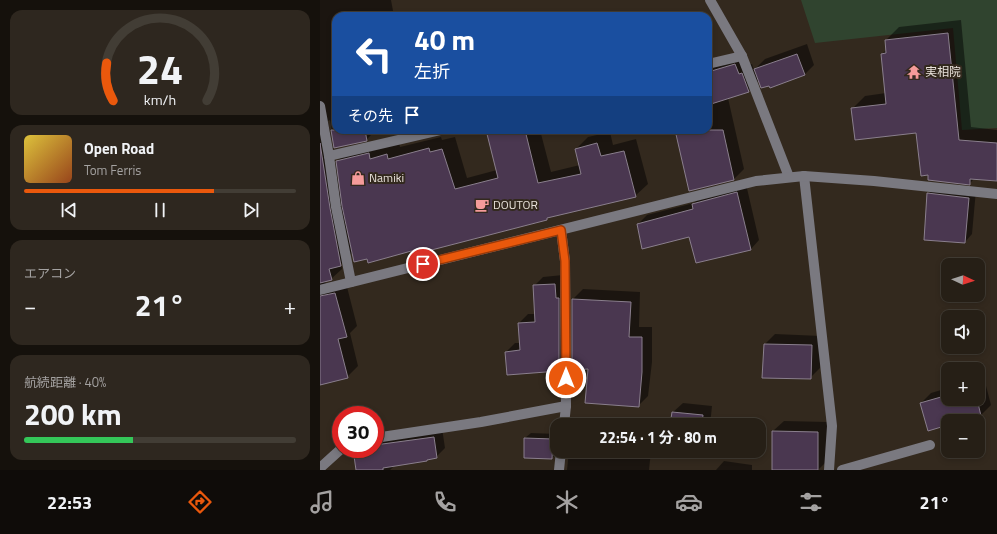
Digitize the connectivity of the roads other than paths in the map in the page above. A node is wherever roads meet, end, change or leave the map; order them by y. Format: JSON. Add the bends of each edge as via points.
{"nodes":[{"id":1,"x":710,"y":0,"type":"edge"},
{"id":2,"x":742,"y":56,"type":"junction"},
{"id":3,"x":712,"y":63,"type":"edge"},
{"id":4,"x":320,"y":106,"type":"edge"},
{"id":5,"x":424,"y":134,"type":"edge"},
{"id":6,"x":329,"y":156,"type":"junction"},
{"id":7,"x":804,"y":176,"type":"junction"},
{"id":8,"x":788,"y":177,"type":"junction"},
{"id":9,"x":997,"y":194,"type":"edge"},
{"id":10,"x":561,"y":230,"type":"junction"},
{"id":11,"x":351,"y":282,"type":"junction"},
{"id":12,"x":320,"y":290,"type":"edge"},
{"id":13,"x":566,"y":406,"type":"junction"},
{"id":14,"x":565,"y":418,"type":"edge"},
{"id":15,"x":384,"y":437,"type":"edge"},
{"id":16,"x":930,"y":445,"type":"dead end"},
{"id":17,"x":332,"y":458,"type":"edge"},
{"id":18,"x":560,"y":458,"type":"edge"},
{"id":19,"x":320,"y":468,"type":"edge"},
{"id":20,"x":559,"y":470,"type":"edge"},
{"id":21,"x":829,"y":470,"type":"edge"},
{"id":22,"x":842,"y":470,"type":"edge"}],
"edges":[{"from":1,"to":2,"type":"street"},
{"from":2,"to":3,"type":"street"},
{"from":2,"to":8,"type":"street"},
{"from":4,"to":6,"type":"street"},
{"from":5,"to":6,"type":"street"},
{"from":6,"to":11,"type":"street"},
{"from":7,"to":8,"type":"street"},
{"from":7,"to":9,"type":"street"},
{"from":7,"to":21,"type":"street","via":[[832,426]]},
{"from":8,"to":10,"type":"street","via":[[756,181]]},
{"from":10,"to":11,"type":"street"},
{"from":10,"to":13,"type":"street","via":[[565,261]]},
{"from":11,"to":12,"type":"street"},
{"from":13,"to":14,"type":"street"},
{"from":13,"to":15,"type":"street"},
{"from":16,"to":22,"type":"street"},
{"from":17,"to":19,"type":"street"},
{"from":18,"to":20,"type":"street"}]}
